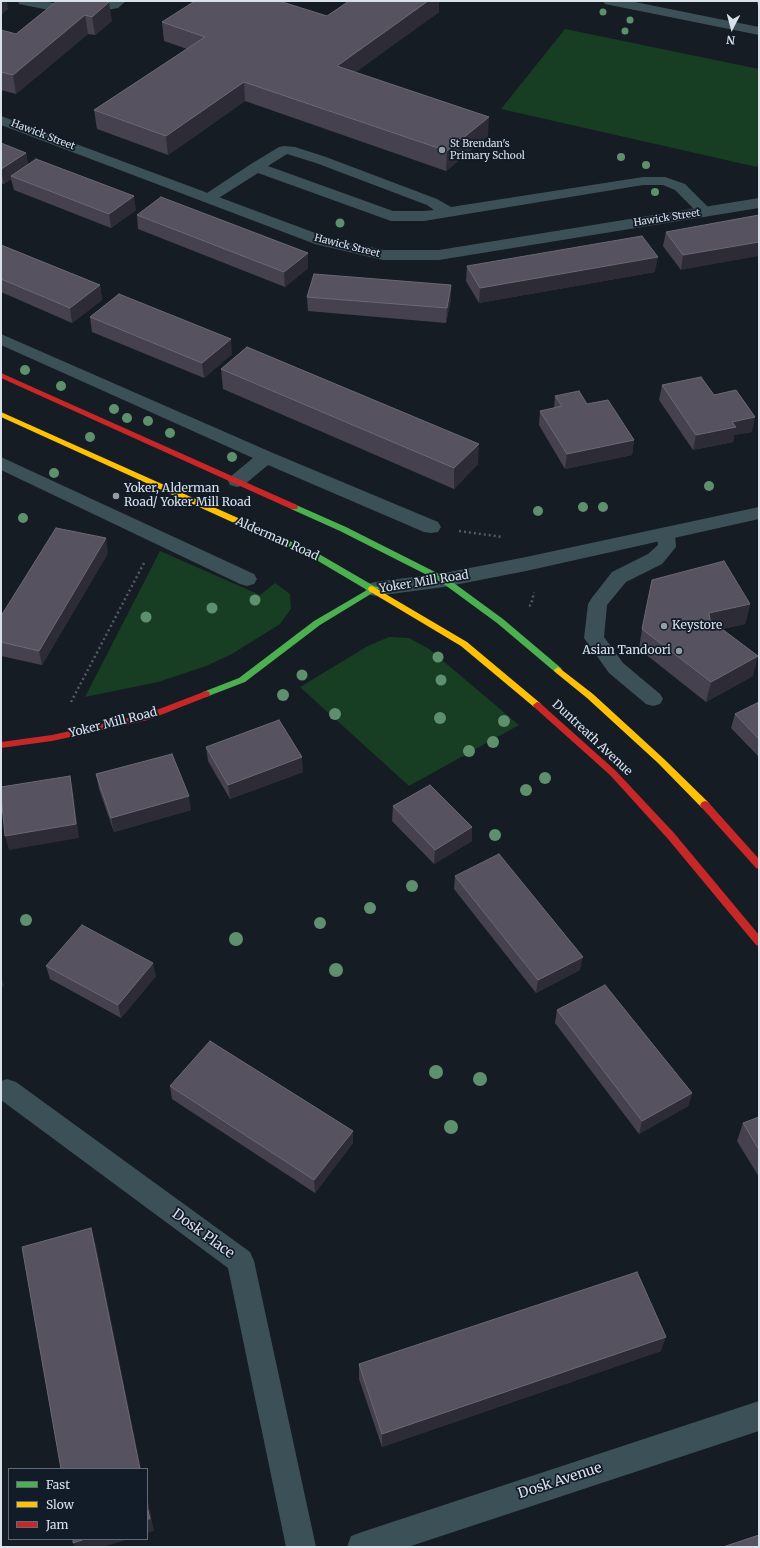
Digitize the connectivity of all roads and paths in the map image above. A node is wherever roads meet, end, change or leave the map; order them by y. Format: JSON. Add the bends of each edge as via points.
{"nodes":[{"id":1,"x":24,"y":1,"type":"edge"},
{"id":2,"x":120,"y":1,"type":"edge"},
{"id":3,"x":610,"y":1,"type":"edge"},
{"id":4,"x":759,"y":31,"type":"edge"},
{"id":5,"x":1,"y":120,"type":"edge"},
{"id":6,"x":256,"y":167,"type":"junction"},
{"id":7,"x":209,"y":198,"type":"junction"},
{"id":8,"x":759,"y":203,"type":"edge"},
{"id":9,"x":447,"y":211,"type":"junction"},
{"id":10,"x":705,"y":212,"type":"junction"},
{"id":11,"x":1,"y":339,"type":"edge"},
{"id":12,"x":1,"y":375,"type":"edge"},
{"id":13,"x":1,"y":414,"type":"edge"},
{"id":14,"x":266,"y":457,"type":"junction"},
{"id":15,"x":1,"y":463,"type":"edge"},
{"id":16,"x":237,"y":482,"type":"junction"},
{"id":17,"x":759,"y":513,"type":"edge"},
{"id":18,"x":431,"y":527,"type":"joint"},
{"id":19,"x":666,"y":534,"type":"junction"},
{"id":20,"x":158,"y":538,"type":"junction"},
{"id":21,"x":526,"y":564,"type":"junction"},
{"id":22,"x":247,"y":579,"type":"dead end"},
{"id":23,"x":444,"y":580,"type":"junction"},
{"id":24,"x":375,"y":589,"type":"junction"},
{"id":25,"x":653,"y":699,"type":"dead end"},
{"id":26,"x":52,"y":738,"type":"junction"},
{"id":27,"x":1,"y":745,"type":"edge"},
{"id":28,"x":759,"y":865,"type":"edge"},
{"id":29,"x":759,"y":942,"type":"edge"},
{"id":30,"x":7,"y":1090,"type":"dead end"},
{"id":31,"x":759,"y":1416,"type":"edge"},
{"id":32,"x":301,"y":1547,"type":"edge"},
{"id":33,"x":362,"y":1547,"type":"edge"}],
"edges":[{"from":1,"to":2,"type":"lane","via":[[64,9],[90,9],[113,5]]},
{"from":3,"to":4,"type":"street"},
{"from":5,"to":7,"type":"street","name":"Hawick Street"},
{"from":6,"to":7,"type":"lane"},
{"from":6,"to":9,"type":"lane","via":[[391,216],[424,216]]},
{"from":6,"to":9,"type":"lane","via":[[284,150],[290,150],[432,202]]},
{"from":7,"to":10,"type":"street","name":"Hawick Street","via":[[321,241],[383,255],[439,255]]},
{"from":8,"to":10,"type":"street","name":"Hawick Street"},
{"from":9,"to":10,"type":"lane","via":[[643,181],[665,181],[680,187]]},
{"from":11,"to":14,"type":"street"},
{"from":12,"to":16,"type":"street"},
{"from":13,"to":24,"type":"street","name":"Alderman Road","via":[[316,556]]},
{"from":14,"to":16,"type":"street"},
{"from":14,"to":18,"type":"street"},
{"from":15,"to":20,"type":"street"},
{"from":16,"to":23,"type":"street","via":[[343,529]]},
{"from":17,"to":19,"type":"street","name":"Yoker Mill Road"},
{"from":18,"to":21,"type":"path","via":[[509,538]]},
{"from":19,"to":21,"type":"street","name":"Yoker Mill Road"},
{"from":19,"to":25,"type":"lane","via":[[667,546],[655,559],[619,576],[598,604],[594,638],[616,668]]},
{"from":20,"to":22,"type":"street"},
{"from":20,"to":26,"type":"path"},
{"from":21,"to":23,"type":"street","name":"Yoker Mill Road"},
{"from":23,"to":24,"type":"street","name":"Yoker Mill Road"},
{"from":23,"to":28,"type":"street","via":[[500,621],[590,696],[661,761],[725,826]]},
{"from":24,"to":26,"type":"street","name":"Yoker Mill Road","via":[[317,622],[242,680],[148,717]]},
{"from":24,"to":29,"type":"street","name":"Duntreath Avenue","via":[[464,644],[608,768],[671,836]]},
{"from":26,"to":27,"type":"street","name":"Yoker Mill Road"},
{"from":30,"to":32,"type":"street","name":"Dosk Place","via":[[240,1261]]},
{"from":31,"to":33,"type":"street","name":"Dosk Avenue"}]}
